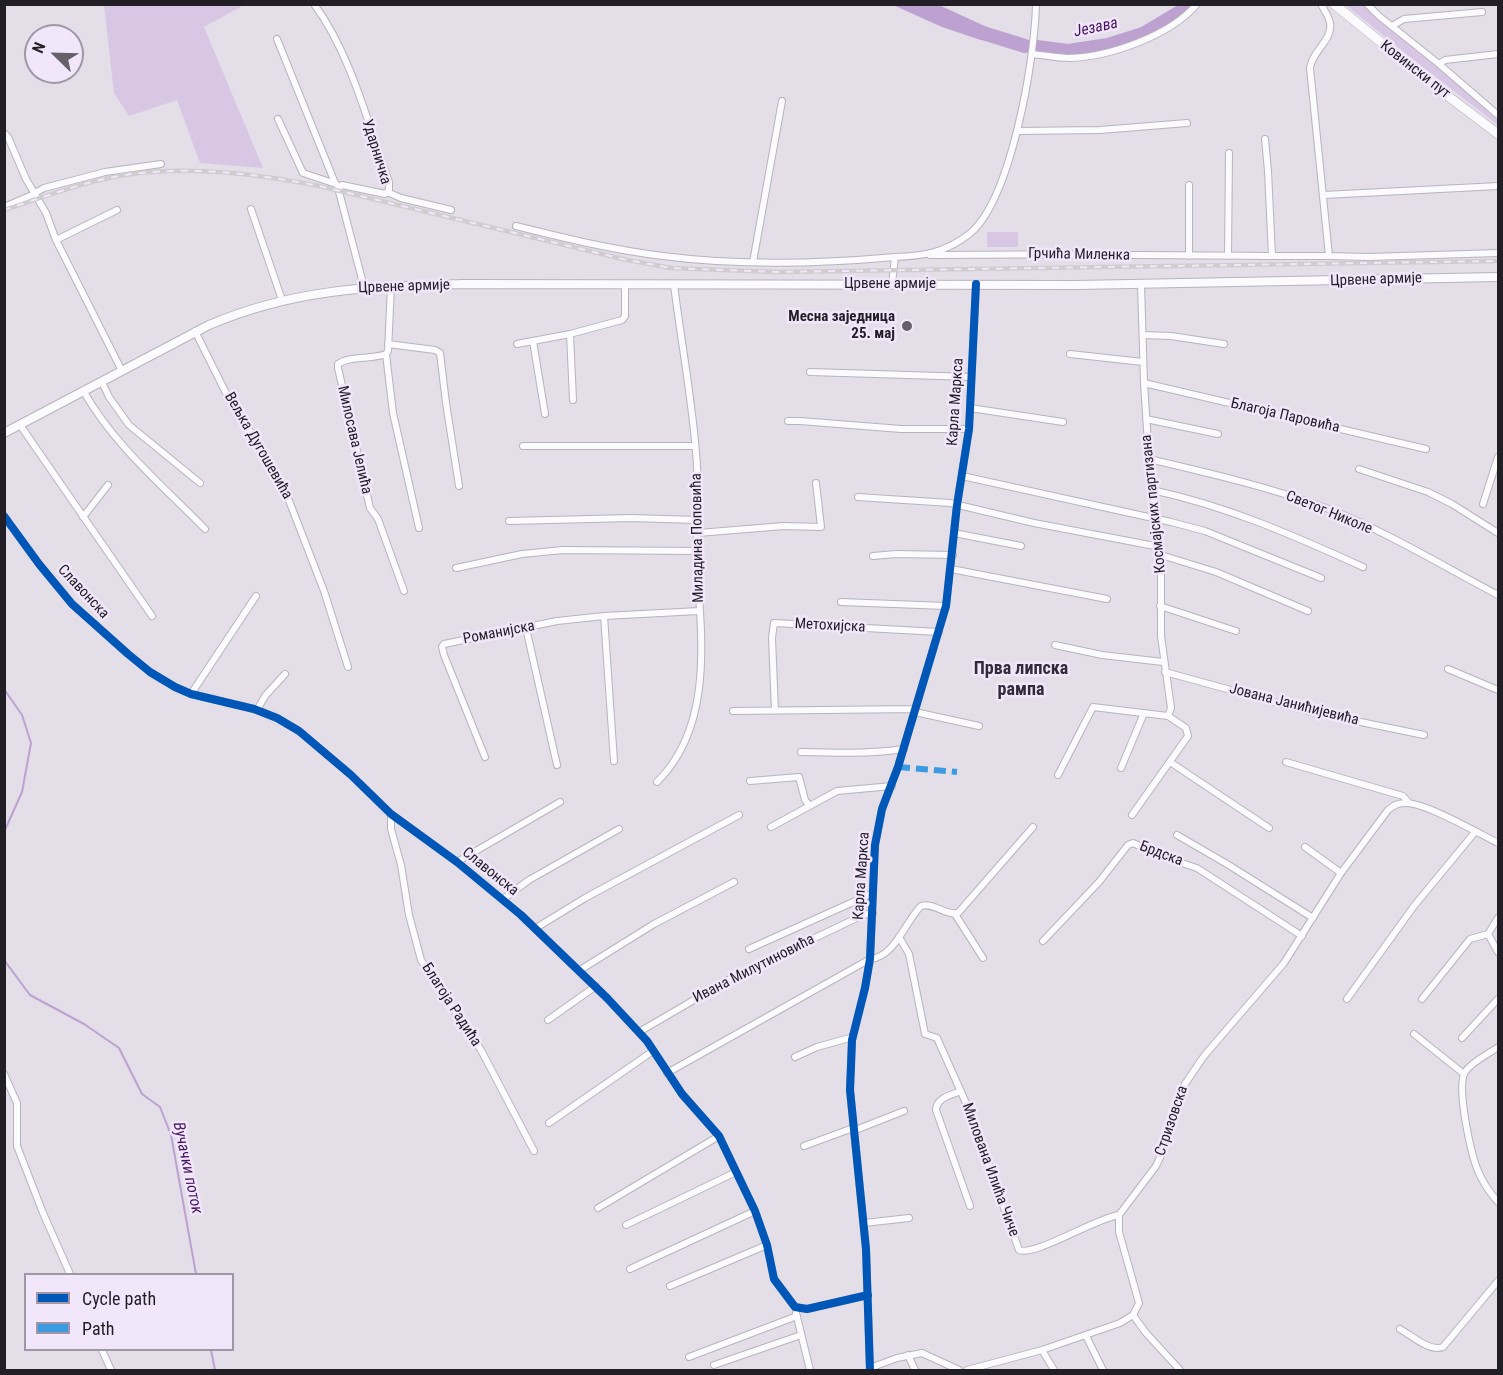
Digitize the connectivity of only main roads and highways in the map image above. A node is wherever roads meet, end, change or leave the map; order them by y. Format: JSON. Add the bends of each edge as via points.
{"nodes":[{"id":1,"x":1334,"y":4,"type":"edge"},
{"id":2,"x":1498,"y":134,"type":"edge"},
{"id":3,"x":1498,"y":277,"type":"edge"},
{"id":4,"x":4,"y":433,"type":"edge"}],
"edges":[{"from":1,"to":2,"type":"main road","name":"Ковински пут"},
{"from":3,"to":4,"type":"main road","name":"Црвене армије","via":[[1142,284],[364,287],[282,300],[244,311],[195,331]]}]}
